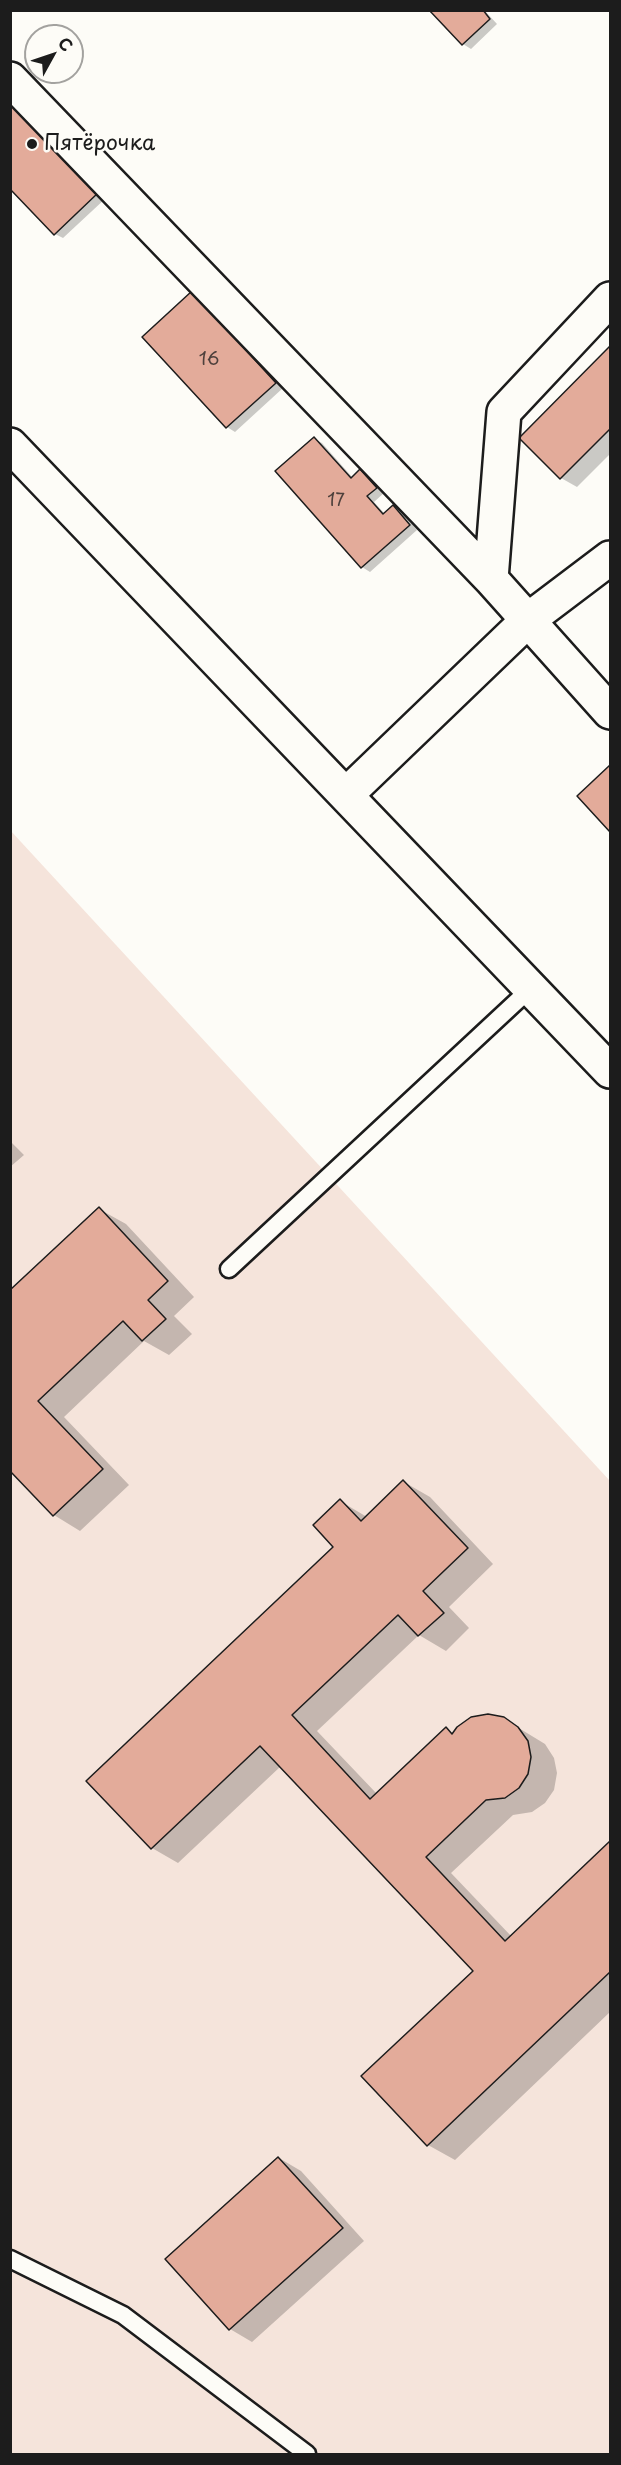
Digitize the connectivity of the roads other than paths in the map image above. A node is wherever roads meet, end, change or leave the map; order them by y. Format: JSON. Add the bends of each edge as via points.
{"nodes":[{"id":1,"x":10,"y":79,"type":"edge"},
{"id":2,"x":610,"y":299,"type":"edge"},
{"id":3,"x":10,"y":445,"type":"edge"},
{"id":4,"x":610,"y":558,"type":"edge"},
{"id":5,"x":491,"y":579,"type":"junction"},
{"id":6,"x":528,"y":620,"type":"junction"},
{"id":7,"x":610,"y":712,"type":"edge"},
{"id":8,"x":347,"y":794,"type":"junction"},
{"id":9,"x":531,"y":988,"type":"junction"},
{"id":10,"x":610,"y":1071,"type":"edge"},
{"id":11,"x":230,"y":1269,"type":"dead end"},
{"id":12,"x":10,"y":2259,"type":"edge"},
{"id":13,"x":307,"y":2454,"type":"edge"}],
"edges":[{"from":1,"to":5,"type":"street"},
{"from":2,"to":5,"type":"street","via":[[504,412]]},
{"from":3,"to":8,"type":"street"},
{"from":4,"to":6,"type":"street"},
{"from":5,"to":6,"type":"street"},
{"from":6,"to":7,"type":"street"},
{"from":6,"to":8,"type":"street"},
{"from":8,"to":9,"type":"street"},
{"from":9,"to":10,"type":"street"},
{"from":9,"to":11,"type":"lane"},
{"from":12,"to":13,"type":"lane","via":[[123,2315]]}]}
